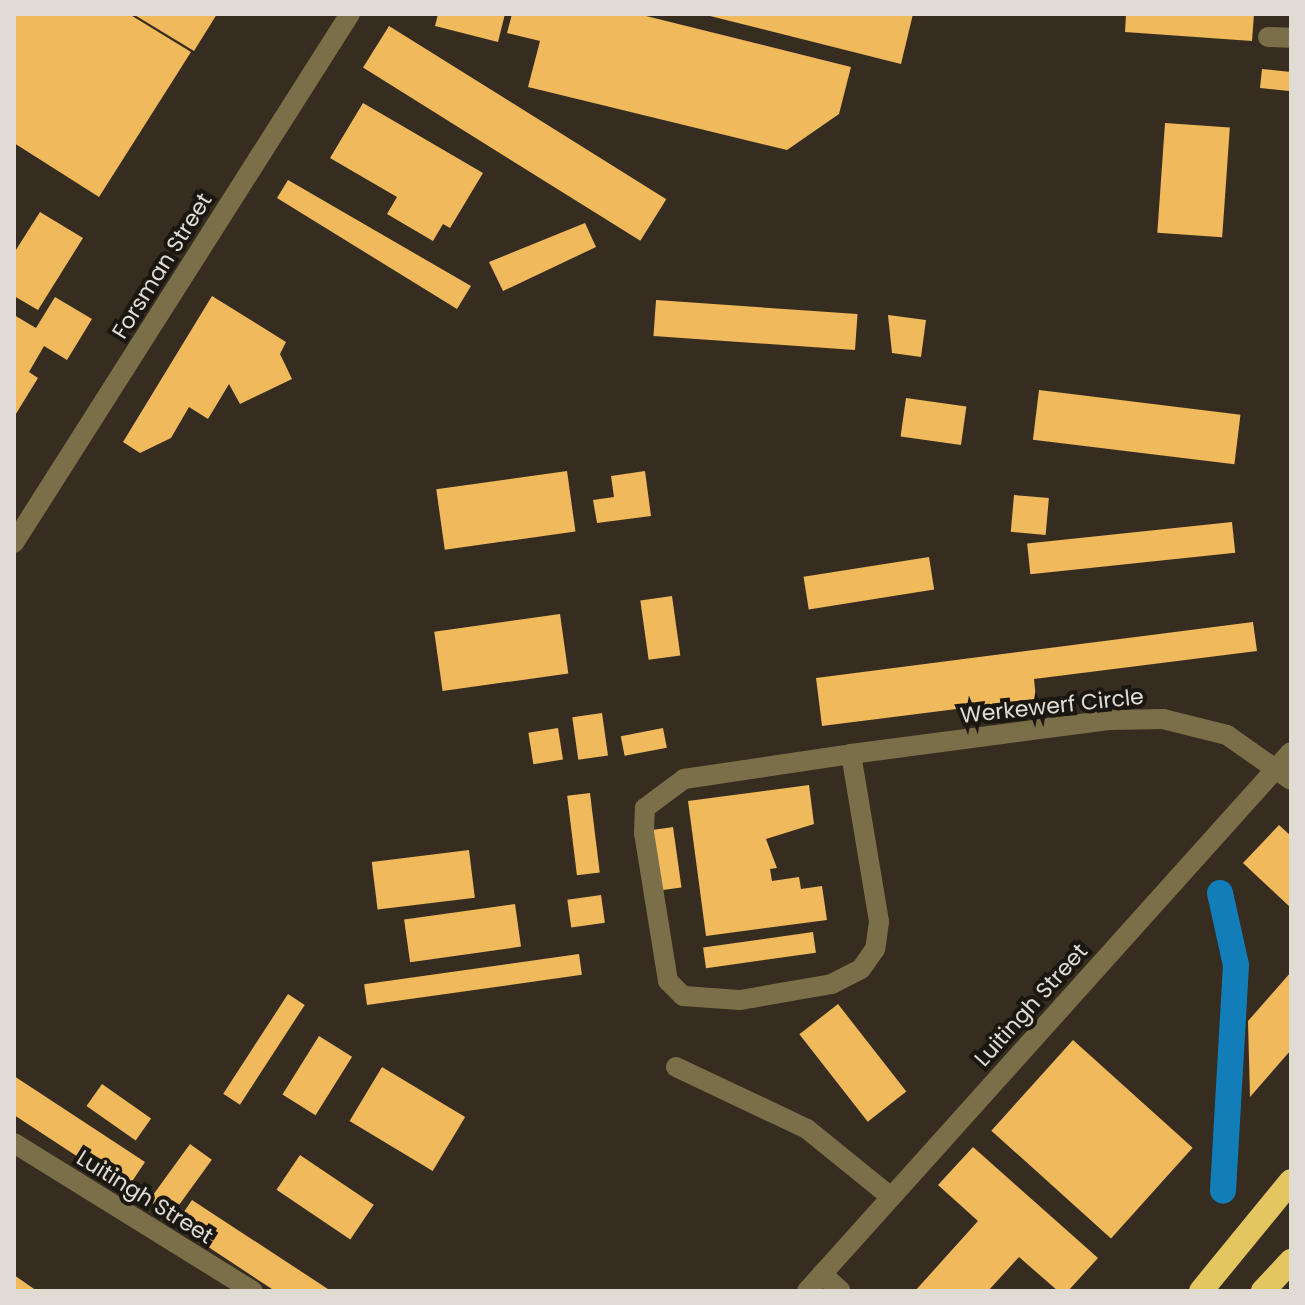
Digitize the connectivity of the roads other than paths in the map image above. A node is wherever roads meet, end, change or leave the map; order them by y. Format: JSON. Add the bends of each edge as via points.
{"nodes":[{"id":1,"x":350,"y":14,"type":"edge"},
{"id":2,"x":1268,"y":37,"type":"dead end"},
{"id":3,"x":1291,"y":38,"type":"edge"},
{"id":4,"x":14,"y":543,"type":"edge"},
{"id":5,"x":1291,"y":752,"type":"edge"},
{"id":6,"x":851,"y":754,"type":"junction"},
{"id":7,"x":1284,"y":774,"type":"edge"},
{"id":8,"x":676,"y":1067,"type":"dead end"},
{"id":9,"x":14,"y":1143,"type":"edge"},
{"id":10,"x":1291,"y":1181,"type":"edge"},
{"id":11,"x":891,"y":1197,"type":"junction"},
{"id":12,"x":1291,"y":1261,"type":"edge"},
{"id":13,"x":822,"y":1274,"type":"junction"},
{"id":14,"x":252,"y":1291,"type":"edge"},
{"id":15,"x":807,"y":1291,"type":"edge"},
{"id":16,"x":841,"y":1291,"type":"edge"},
{"id":17,"x":1201,"y":1291,"type":"edge"},
{"id":18,"x":1263,"y":1291,"type":"edge"}],
"edges":[{"from":1,"to":4,"type":"street","name":"Forsman Street"},
{"from":2,"to":3,"type":"street"},
{"from":5,"to":7,"type":"street","name":"Luitingh Street"},
{"from":6,"to":6,"type":"street","name":"Werkewerf Circle","via":[[684,779],[645,808],[662,953],[668,981],[683,996],[740,1000],[832,984],[861,969],[875,949],[876,894]]},
{"from":6,"to":7,"type":"street","name":"Werkewerf Circle","via":[[1163,719],[1227,735]]},
{"from":7,"to":11,"type":"street","name":"Luitingh Street"},
{"from":8,"to":11,"type":"street","via":[[807,1129]]},
{"from":9,"to":14,"type":"street","name":"Luitingh Street"},
{"from":10,"to":17,"type":"highway"},
{"from":11,"to":13,"type":"street","name":"Luitingh Street"},
{"from":12,"to":18,"type":"highway"},
{"from":13,"to":15,"type":"street","name":"Luitingh Street"},
{"from":13,"to":16,"type":"street"}]}
